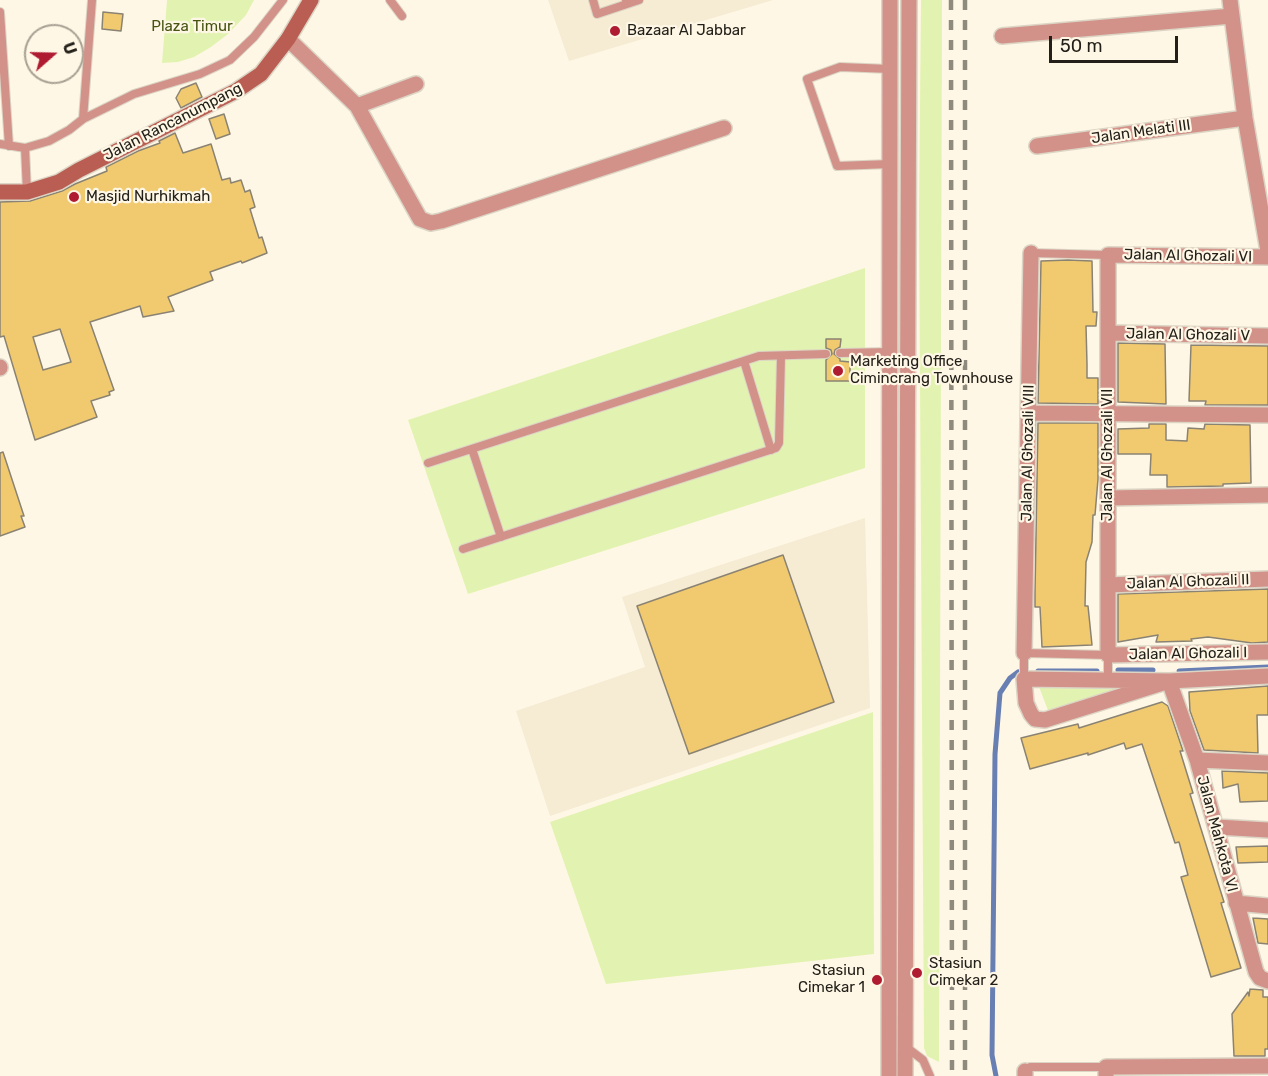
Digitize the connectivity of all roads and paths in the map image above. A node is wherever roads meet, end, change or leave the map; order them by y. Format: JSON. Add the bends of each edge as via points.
{"nodes":[{"id":1,"x":92,"y":0,"type":"edge"},
{"id":2,"x":283,"y":0,"type":"edge"},
{"id":3,"x":311,"y":0,"type":"edge"},
{"id":4,"x":390,"y":0,"type":"edge"},
{"id":5,"x":593,"y":0,"type":"edge"},
{"id":6,"x":639,"y":0,"type":"edge"},
{"id":7,"x":890,"y":0,"type":"edge"},
{"id":8,"x":909,"y":0,"type":"edge"},
{"id":9,"x":1230,"y":0,"type":"edge"},
{"id":10,"x":627,"y":2,"type":"edge"},
{"id":11,"x":0,"y":12,"type":"edge"},
{"id":12,"x":402,"y":16,"type":"dead end"},
{"id":13,"x":1232,"y":16,"type":"junction"},
{"id":14,"x":1002,"y":36,"type":"dead end"},
{"id":15,"x":288,"y":39,"type":"junction"},
{"id":16,"x":890,"y":69,"type":"junction"},
{"id":17,"x":416,"y":84,"type":"dead end"},
{"id":18,"x":357,"y":106,"type":"junction"},
{"id":19,"x":1245,"y":118,"type":"junction"},
{"id":20,"x":83,"y":119,"type":"junction"},
{"id":21,"x":724,"y":128,"type":"dead end"},
{"id":22,"x":4,"y":145,"type":"edge"},
{"id":23,"x":1037,"y":146,"type":"dead end"},
{"id":24,"x":25,"y":148,"type":"junction"},
{"id":25,"x":890,"y":164,"type":"junction"},
{"id":26,"x":0,"y":192,"type":"edge"},
{"id":27,"x":27,"y":192,"type":"junction"},
{"id":28,"x":1268,"y":251,"type":"edge"},
{"id":29,"x":1031,"y":253,"type":"joint"},
{"id":30,"x":1108,"y":255,"type":"junction"},
{"id":31,"x":1268,"y":257,"type":"edge"},
{"id":32,"x":1108,"y":333,"type":"junction"},
{"id":33,"x":1268,"y":336,"type":"edge"},
{"id":34,"x":889,"y":352,"type":"junction"},
{"id":35,"x":840,"y":353,"type":"dead end"},
{"id":36,"x":826,"y":354,"type":"dead end"},
{"id":37,"x":781,"y":356,"type":"junction"},
{"id":38,"x":744,"y":361,"type":"junction"},
{"id":39,"x":1029,"y":413,"type":"junction"},
{"id":40,"x":1108,"y":414,"type":"junction"},
{"id":41,"x":1268,"y":416,"type":"edge"},
{"id":42,"x":472,"y":449,"type":"junction"},
{"id":43,"x":771,"y":450,"type":"junction"},
{"id":44,"x":428,"y":463,"type":"dead end"},
{"id":45,"x":1268,"y":495,"type":"edge"},
{"id":46,"x":1108,"y":498,"type":"junction"},
{"id":47,"x":501,"y":537,"type":"junction"},
{"id":48,"x":464,"y":549,"type":"dead end"},
{"id":49,"x":1268,"y":579,"type":"edge"},
{"id":50,"x":1108,"y":585,"type":"junction"},
{"id":51,"x":1268,"y":652,"type":"edge"},
{"id":52,"x":1108,"y":655,"type":"junction"},
{"id":53,"x":1024,"y":663,"type":"junction"},
{"id":54,"x":1268,"y":676,"type":"edge"},
{"id":55,"x":1108,"y":679,"type":"junction"},
{"id":56,"x":1169,"y":681,"type":"junction"},
{"id":57,"x":906,"y":754,"type":"junction"},
{"id":58,"x":888,"y":755,"type":"junction"},
{"id":59,"x":1197,"y":760,"type":"junction"},
{"id":60,"x":1268,"y":762,"type":"edge"},
{"id":61,"x":1216,"y":827,"type":"junction"},
{"id":62,"x":1268,"y":830,"type":"edge"},
{"id":63,"x":1236,"y":903,"type":"junction"},
{"id":64,"x":1268,"y":906,"type":"edge"},
{"id":65,"x":1268,"y":981,"type":"edge"},
{"id":66,"x":906,"y":1047,"type":"junction"},
{"id":67,"x":1268,"y":1066,"type":"edge"},
{"id":68,"x":1106,"y":1072,"type":"edge"},
{"id":69,"x":1025,"y":1073,"type":"edge"},
{"id":70,"x":889,"y":1076,"type":"edge"},
{"id":71,"x":905,"y":1076,"type":"edge"},
{"id":72,"x":930,"y":1076,"type":"edge"}],
"edges":[{"from":1,"to":20,"type":"lane"},
{"from":2,"to":20,"type":"lane","via":[[230,60],[200,74],[134,94]]},
{"from":3,"to":15,"type":"main road","name":"Jalan Rancanumpang"},
{"from":4,"to":12,"type":"lane"},
{"from":5,"to":10,"type":"lane","via":[[597,14]]},
{"from":6,"to":10,"type":"lane"},
{"from":7,"to":16,"type":"street"},
{"from":8,"to":57,"type":"street"},
{"from":9,"to":13,"type":"street"},
{"from":11,"to":22,"type":"lane"},
{"from":13,"to":14,"type":"street"},
{"from":13,"to":19,"type":"street"},
{"from":15,"to":18,"type":"street"},
{"from":15,"to":27,"type":"main road","name":"Jalan Rancanumpang","via":[[261,74],[236,91],[59,182]]},
{"from":16,"to":25,"type":"street"},
{"from":16,"to":25,"type":"lane","via":[[840,67],[807,79],[837,166]]},
{"from":17,"to":18,"type":"street"},
{"from":18,"to":21,"type":"street","via":[[420,219],[431,223]]},
{"from":19,"to":23,"type":"street","name":"Jalan Melati III"},
{"from":19,"to":28,"type":"street"},
{"from":20,"to":24,"type":"lane","via":[[49,141]]},
{"from":22,"to":24,"type":"lane"},
{"from":24,"to":27,"type":"lane"},
{"from":25,"to":34,"type":"street"},
{"from":26,"to":27,"type":"main road","name":"Jalan Rancanumpang"},
{"from":29,"to":30,"type":"lane"},
{"from":29,"to":39,"type":"street","name":"Jalan Al Ghozali VIII"},
{"from":30,"to":31,"type":"street","name":"Jalan Al Ghozali VI"},
{"from":30,"to":32,"type":"street","name":"Jalan Al Ghozali VII"},
{"from":32,"to":33,"type":"street","name":"Jalan Al Ghozali V"},
{"from":32,"to":40,"type":"street","name":"Jalan Al Ghozali VII"},
{"from":34,"to":35,"type":"lane"},
{"from":34,"to":58,"type":"street"},
{"from":36,"to":37,"type":"lane"},
{"from":37,"to":38,"type":"lane"},
{"from":37,"to":43,"type":"lane","via":[[780,442]]},
{"from":38,"to":42,"type":"lane"},
{"from":38,"to":43,"type":"lane"},
{"from":39,"to":40,"type":"street"},
{"from":39,"to":53,"type":"street","name":"Jalan Al Ghozali VIII"},
{"from":40,"to":41,"type":"street"},
{"from":40,"to":46,"type":"street","name":"Jalan Al Ghozali VII"},
{"from":42,"to":44,"type":"lane"},
{"from":42,"to":47,"type":"lane"},
{"from":43,"to":47,"type":"lane"},
{"from":45,"to":46,"type":"street"},
{"from":46,"to":50,"type":"street","name":"Jalan Al Ghozali VII"},
{"from":47,"to":48,"type":"lane"},
{"from":49,"to":50,"type":"street","name":"Jalan Al Ghozali II"},
{"from":50,"to":52,"type":"street","name":"Jalan Al Ghozali VII"},
{"from":51,"to":52,"type":"street","name":"Jalan Al Ghozali I"},
{"from":52,"to":53,"type":"lane"},
{"from":52,"to":55,"type":"lane"},
{"from":53,"to":55,"type":"street"},
{"from":53,"to":56,"type":"street","name":"Jalan Al Ghozali VIII","via":[[1026,703],[1035,719],[1045,720]]},
{"from":54,"to":56,"type":"street"},
{"from":55,"to":56,"type":"street"},
{"from":56,"to":59,"type":"street","name":"Jalan Mahkota VI"},
{"from":57,"to":58,"type":"street"},
{"from":57,"to":66,"type":"street"},
{"from":58,"to":70,"type":"street"},
{"from":59,"to":60,"type":"street"},
{"from":59,"to":61,"type":"street","name":"Jalan Mahkota VI"},
{"from":61,"to":62,"type":"street"},
{"from":61,"to":63,"type":"street","name":"Jalan Mahkota VI"},
{"from":63,"to":64,"type":"street"},
{"from":63,"to":65,"type":"street","name":"Jalan Mahkota VI","via":[[1256,972]]},
{"from":66,"to":71,"type":"street"},
{"from":66,"to":72,"type":"lane","via":[[923,1060]]},
{"from":67,"to":68,"type":"street"},
{"from":68,"to":69,"type":"lane","via":[[1030,1066]]}]}
